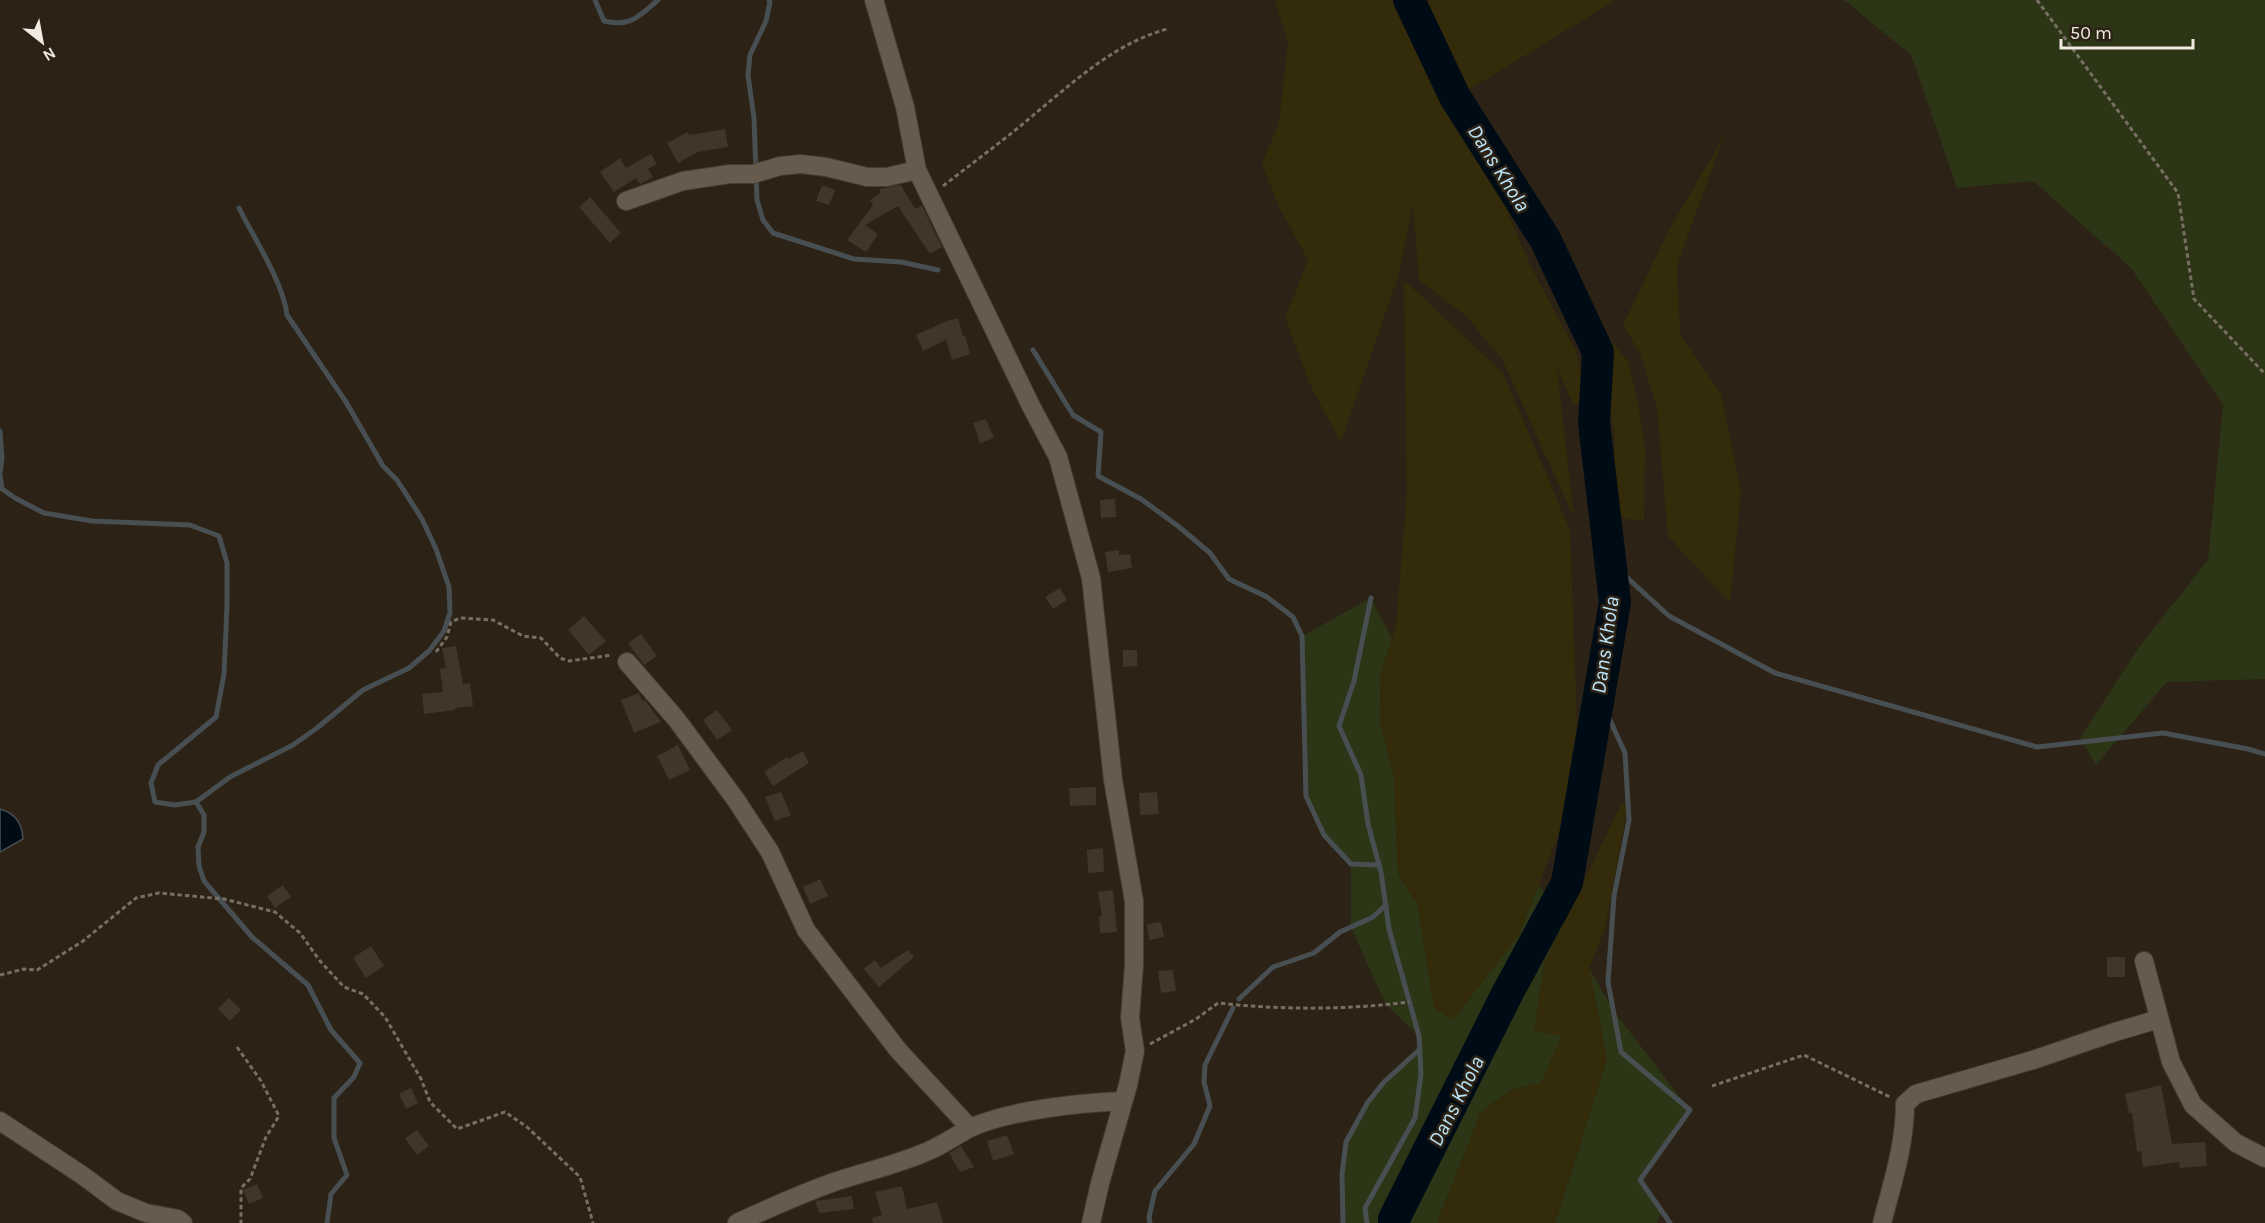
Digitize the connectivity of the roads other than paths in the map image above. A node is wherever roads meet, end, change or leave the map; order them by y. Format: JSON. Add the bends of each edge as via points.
{"nodes":[{"id":1,"x":874,"y":0,"type":"edge"},
{"id":2,"x":917,"y":170,"type":"junction"},
{"id":3,"x":626,"y":201,"type":"dead end"},
{"id":4,"x":627,"y":662,"type":"road end"},
{"id":5,"x":2144,"y":961,"type":"dead end"},
{"id":6,"x":2159,"y":1019,"type":"junction"},
{"id":7,"x":1123,"y":1101,"type":"junction"},
{"id":8,"x":0,"y":1120,"type":"edge"},
{"id":9,"x":970,"y":1128,"type":"junction"},
{"id":10,"x":2265,"y":1158,"type":"edge"},
{"id":11,"x":183,"y":1223,"type":"edge"},
{"id":12,"x":737,"y":1223,"type":"edge"},
{"id":13,"x":1091,"y":1223,"type":"edge"},
{"id":14,"x":1882,"y":1223,"type":"edge"}],
"edges":[{"from":1,"to":2,"type":"street","via":[[905,107]]},
{"from":2,"to":3,"type":"street","via":[[867,177],[809,165],[780,166],[753,174],[682,182]]},
{"from":2,"to":7,"type":"street","via":[[1058,457],[1091,578],[1113,780],[1134,901],[1130,1018],[1135,1051]]},
{"from":4,"to":9,"type":"street","via":[[677,720],[736,800],[770,852],[806,930],[898,1050]]},
{"from":5,"to":6,"type":"street"},
{"from":6,"to":10,"type":"street","via":[[2171,1062],[2193,1106],[2236,1143]]},
{"from":6,"to":14,"type":"street","via":[[1916,1094],[1905,1104],[1905,1125]]},
{"from":7,"to":9,"type":"street","via":[[1038,1110]]},
{"from":7,"to":13,"type":"street"},
{"from":8,"to":11,"type":"street","via":[[117,1201]]},
{"from":9,"to":12,"type":"street","via":[[927,1152],[777,1204]]}]}
